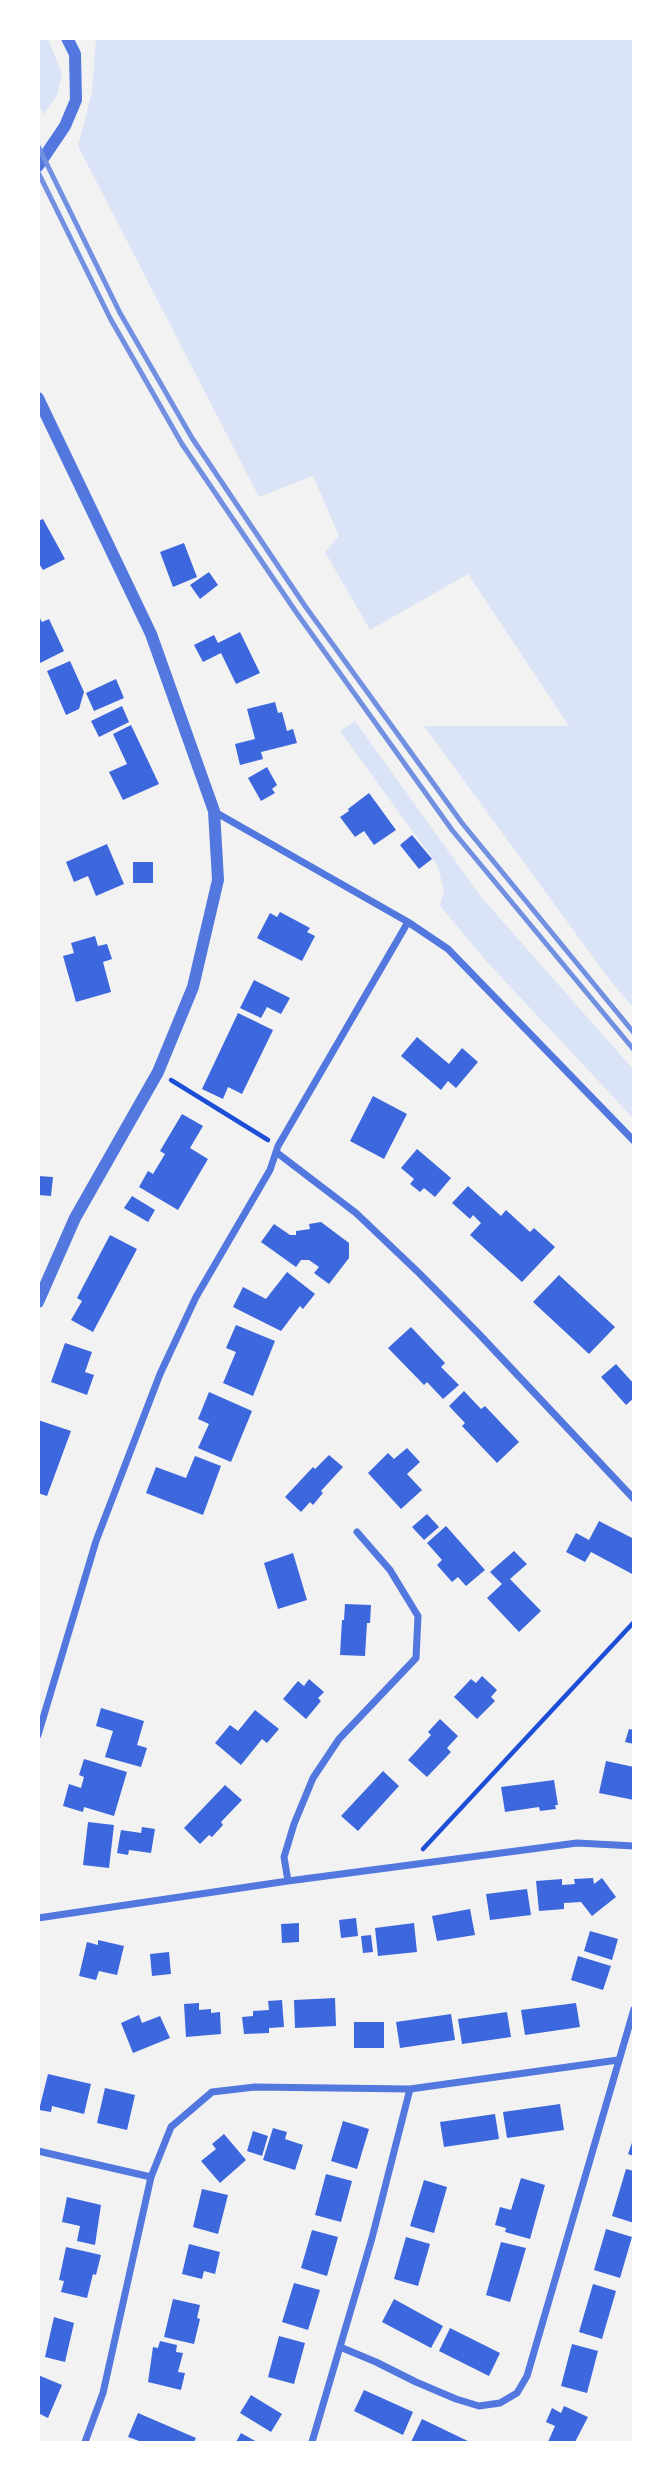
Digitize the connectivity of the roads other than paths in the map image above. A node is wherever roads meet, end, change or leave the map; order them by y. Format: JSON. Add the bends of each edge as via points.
{"nodes":[{"id":1,"x":67,"y":38,"type":"edge"},
{"id":2,"x":38,"y":166,"type":"edge"},
{"id":3,"x":38,"y":398,"type":"edge"},
{"id":4,"x":214,"y":811,"type":"junction"},
{"id":5,"x":408,"y":922,"type":"junction"},
{"id":6,"x":634,"y":1141,"type":"edge"},
{"id":7,"x":277,"y":1149,"type":"junction"},
{"id":8,"x":38,"y":1302,"type":"edge"},
{"id":9,"x":634,"y":1499,"type":"edge"},
{"id":10,"x":357,"y":1532,"type":"dead end"},
{"id":11,"x":38,"y":1735,"type":"edge"},
{"id":12,"x":634,"y":1846,"type":"edge"},
{"id":13,"x":288,"y":1881,"type":"junction"},
{"id":14,"x":38,"y":1918,"type":"edge"},
{"id":15,"x":634,"y":2009,"type":"edge"},
{"id":16,"x":618,"y":2060,"type":"junction"},
{"id":17,"x":410,"y":2089,"type":"junction"},
{"id":18,"x":38,"y":2151,"type":"edge"},
{"id":19,"x":151,"y":2177,"type":"junction"},
{"id":20,"x":340,"y":2347,"type":"junction"},
{"id":21,"x":85,"y":2442,"type":"edge"},
{"id":22,"x":312,"y":2442,"type":"edge"}],
"edges":[{"from":1,"to":2,"type":"street","via":[[75,54],[76,100]]},
{"from":3,"to":4,"type":"street","via":[[151,634]]},
{"from":4,"to":5,"type":"street"},
{"from":4,"to":8,"type":"street","via":[[218,880],[193,987],[158,1072],[75,1218]]},
{"from":5,"to":6,"type":"street","via":[[448,949]]},
{"from":5,"to":7,"type":"street"},
{"from":7,"to":9,"type":"street","via":[[356,1213],[420,1274]]},
{"from":7,"to":11,"type":"street","via":[[270,1170],[196,1297],[141,1419],[96,1541]]},
{"from":10,"to":13,"type":"street","via":[[390,1570],[418,1616],[416,1658],[340,1739],[313,1778],[284,1857]]},
{"from":12,"to":13,"type":"street","via":[[577,1843]]},
{"from":13,"to":14,"type":"street"},
{"from":15,"to":16,"type":"street"},
{"from":16,"to":17,"type":"street"},
{"from":16,"to":20,"type":"street","via":[[527,2376],[517,2393],[500,2403],[479,2406]]},
{"from":17,"to":19,"type":"street","via":[[255,2087],[212,2092],[171,2127]]},
{"from":17,"to":20,"type":"street"},
{"from":18,"to":19,"type":"street"},
{"from":19,"to":21,"type":"street","via":[[103,2393]]},
{"from":20,"to":22,"type":"street"}]}
